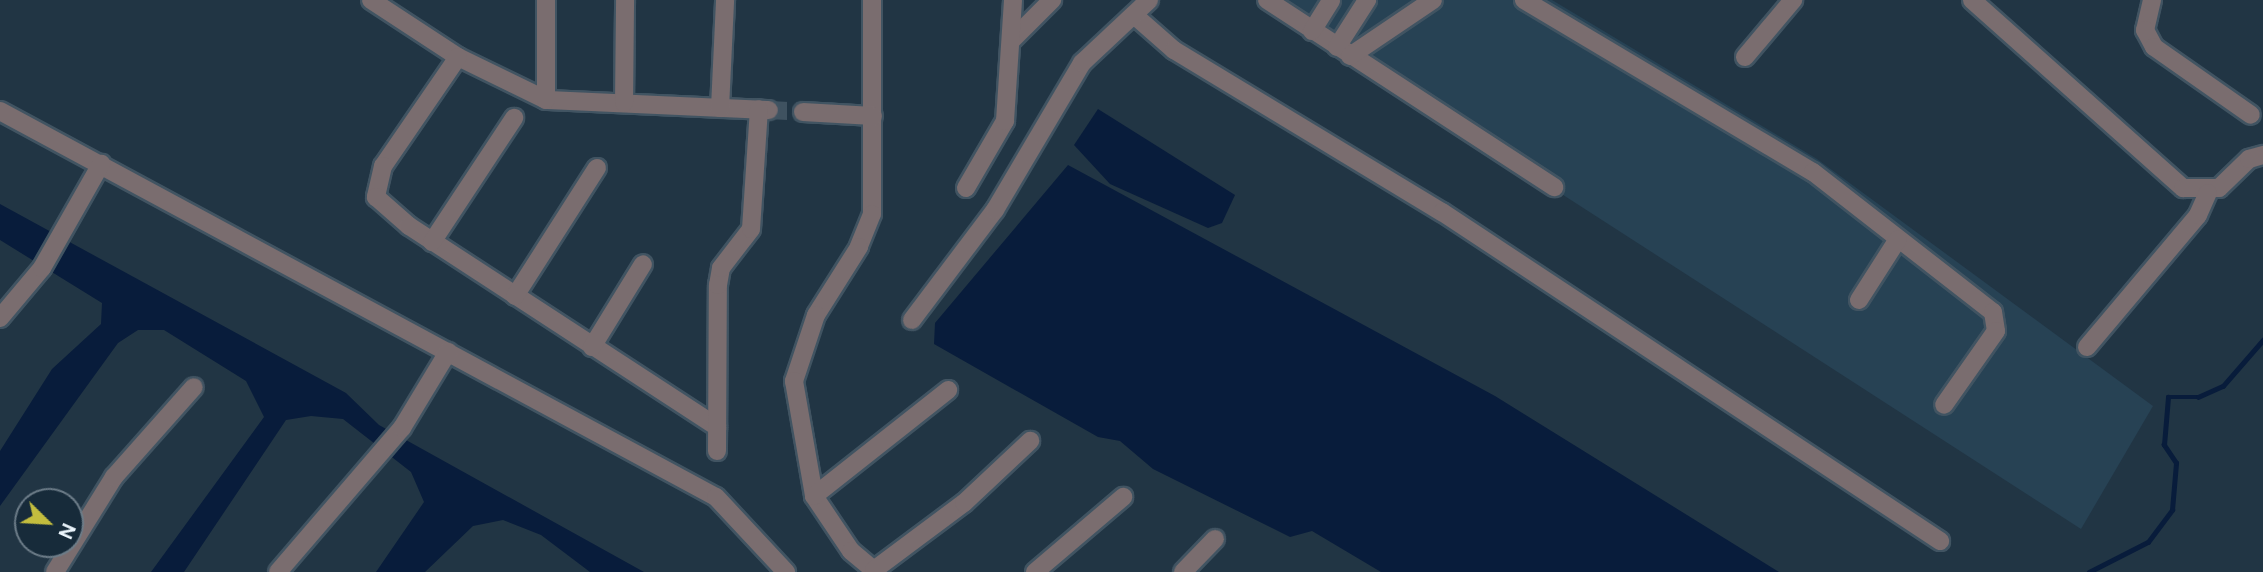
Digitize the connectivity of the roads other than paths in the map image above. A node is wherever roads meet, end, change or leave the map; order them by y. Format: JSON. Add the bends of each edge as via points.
{"nodes":[{"id":1,"x":371,"y":0,"type":"edge"},
{"id":2,"x":546,"y":0,"type":"edge"},
{"id":3,"x":625,"y":0,"type":"edge"},
{"id":4,"x":725,"y":0,"type":"edge"},
{"id":5,"x":872,"y":0,"type":"edge"},
{"id":6,"x":1013,"y":0,"type":"edge"},
{"id":7,"x":1052,"y":0,"type":"edge"},
{"id":8,"x":1149,"y":0,"type":"edge"},
{"id":9,"x":1331,"y":0,"type":"edge"},
{"id":10,"x":1367,"y":0,"type":"edge"},
{"id":11,"x":1433,"y":0,"type":"edge"},
{"id":12,"x":1524,"y":0,"type":"edge"},
{"id":13,"x":1793,"y":0,"type":"edge"},
{"id":14,"x":1972,"y":0,"type":"edge"},
{"id":15,"x":2152,"y":0,"type":"edge"},
{"id":16,"x":1271,"y":2,"type":"edge"},
{"id":17,"x":1133,"y":15,"type":"junction"},
{"id":18,"x":1312,"y":31,"type":"junction"},
{"id":19,"x":1012,"y":40,"type":"junction"},
{"id":20,"x":1343,"y":51,"type":"junction"},
{"id":21,"x":458,"y":57,"type":"junction"},
{"id":22,"x":1745,"y":57,"type":"dead end"},
{"id":23,"x":546,"y":100,"type":"junction"},
{"id":24,"x":624,"y":103,"type":"junction"},
{"id":25,"x":720,"y":108,"type":"junction"},
{"id":26,"x":0,"y":111,"type":"edge"},
{"id":27,"x":803,"y":112,"type":"tunnel mouth"},
{"id":28,"x":2251,"y":115,"type":"dead end"},
{"id":29,"x":873,"y":116,"type":"junction"},
{"id":30,"x":514,"y":118,"type":"dead end"},
{"id":31,"x":2263,"y":155,"type":"edge"},
{"id":32,"x":102,"y":164,"type":"junction"},
{"id":33,"x":597,"y":168,"type":"dead end"},
{"id":34,"x":1554,"y":187,"type":"dead end"},
{"id":35,"x":966,"y":188,"type":"dead end"},
{"id":36,"x":2208,"y":192,"type":"junction"},
{"id":37,"x":1898,"y":239,"type":"junction"},
{"id":38,"x":432,"y":242,"type":"junction"},
{"id":39,"x":643,"y":264,"type":"dead end"},
{"id":40,"x":515,"y":296,"type":"junction"},
{"id":41,"x":1859,"y":300,"type":"dead end"},
{"id":42,"x":0,"y":318,"type":"edge"},
{"id":43,"x":912,"y":320,"type":"dead end"},
{"id":44,"x":2087,"y":346,"type":"dead end"},
{"id":45,"x":592,"y":347,"type":"junction"},
{"id":46,"x":448,"y":352,"type":"junction"},
{"id":47,"x":194,"y":387,"type":"dead end"},
{"id":48,"x":948,"y":390,"type":"dead end"},
{"id":49,"x":1944,"y":405,"type":"dead end"},
{"id":50,"x":717,"y":427,"type":"junction"},
{"id":51,"x":1031,"y":441,"type":"dead end"},
{"id":52,"x":717,"y":451,"type":"dead end"},
{"id":53,"x":814,"y":496,"type":"junction"},
{"id":54,"x":1123,"y":497,"type":"dead end"},
{"id":55,"x":1214,"y":540,"type":"dead end"},
{"id":56,"x":1940,"y":541,"type":"dead end"},
{"id":57,"x":875,"y":571,"type":"edge"},
{"id":58,"x":55,"y":572,"type":"edge"},
{"id":59,"x":278,"y":572,"type":"edge"},
{"id":60,"x":786,"y":572,"type":"edge"},
{"id":61,"x":1035,"y":572,"type":"edge"},
{"id":62,"x":1183,"y":572,"type":"edge"}],
"edges":[{"from":1,"to":21,"type":"street"},
{"from":2,"to":23,"type":"street"},
{"from":3,"to":24,"type":"street"},
{"from":4,"to":25,"type":"street"},
{"from":5,"to":29,"type":"street"},
{"from":6,"to":19,"type":"street"},
{"from":7,"to":19,"type":"street"},
{"from":8,"to":17,"type":"street"},
{"from":9,"to":18,"type":"street"},
{"from":10,"to":20,"type":"street"},
{"from":11,"to":20,"type":"street","via":[[1412,19],[1390,23]]},
{"from":12,"to":37,"type":"street","via":[[1813,172]]},
{"from":13,"to":22,"type":"street"},
{"from":14,"to":36,"type":"street","via":[[2183,188]]},
{"from":15,"to":28,"type":"street","via":[[2144,30],[2154,47]]},
{"from":16,"to":18,"type":"street"},
{"from":17,"to":43,"type":"street","via":[[1075,71],[995,210]]},
{"from":17,"to":56,"type":"street","via":[[1174,50],[1442,212]]},
{"from":18,"to":20,"type":"street"},
{"from":19,"to":35,"type":"street","via":[[1005,121]]},
{"from":20,"to":34,"type":"street"},
{"from":21,"to":23,"type":"street"},
{"from":21,"to":38,"type":"street","via":[[383,166],[376,197]]},
{"from":23,"to":24,"type":"street"},
{"from":24,"to":25,"type":"street"},
{"from":25,"to":50,"type":"street","via":[[764,110],[751,229],[721,268],[718,285]]},
{"from":26,"to":32,"type":"street"},
{"from":27,"to":29,"type":"street"},
{"from":29,"to":53,"type":"street","via":[[867,233],[816,315],[794,381]]},
{"from":30,"to":38,"type":"street"},
{"from":31,"to":36,"type":"street","via":[[2249,159]]},
{"from":32,"to":42,"type":"street","via":[[42,268]]},
{"from":32,"to":46,"type":"street"},
{"from":33,"to":40,"type":"street"},
{"from":36,"to":44,"type":"street","via":[[2198,215]]},
{"from":37,"to":41,"type":"street"},
{"from":37,"to":49,"type":"street","via":[[1998,321]]},
{"from":38,"to":40,"type":"street"},
{"from":39,"to":45,"type":"street"},
{"from":40,"to":45,"type":"street"},
{"from":45,"to":50,"type":"street"},
{"from":46,"to":59,"type":"street","via":[[402,428]]},
{"from":46,"to":60,"type":"street","via":[[716,497]]},
{"from":47,"to":58,"type":"street","via":[[114,477]]},
{"from":48,"to":53,"type":"street"},
{"from":50,"to":52,"type":"street"},
{"from":51,"to":57,"type":"street","via":[[964,503]]},
{"from":53,"to":57,"type":"street","via":[[851,551]]},
{"from":54,"to":61,"type":"street"},
{"from":55,"to":62,"type":"street"}]}
